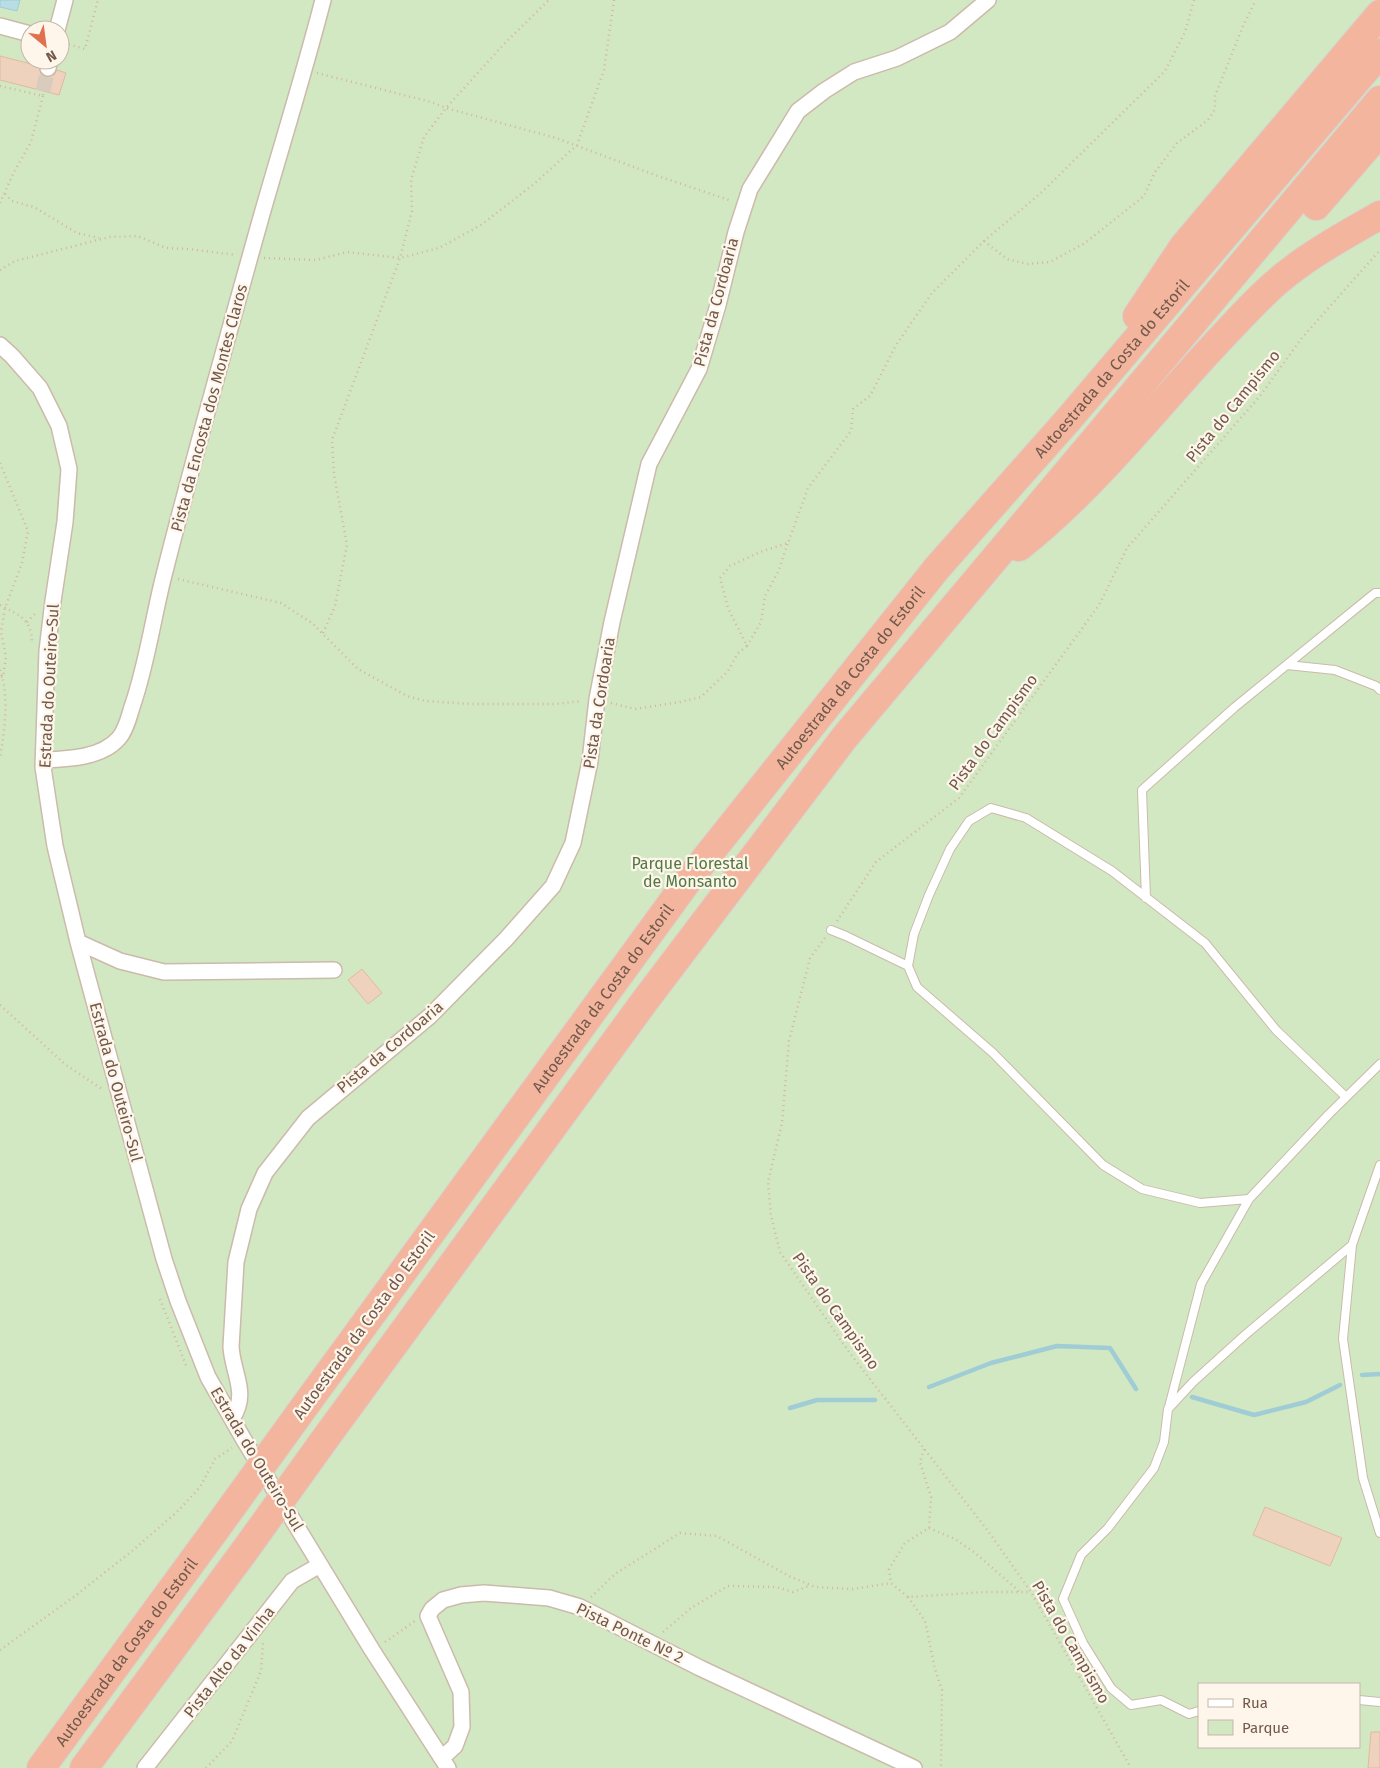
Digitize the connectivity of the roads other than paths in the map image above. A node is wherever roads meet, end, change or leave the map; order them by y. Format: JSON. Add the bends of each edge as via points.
{"nodes":[{"id":1,"x":65,"y":0,"type":"edge"},
{"id":2,"x":323,"y":0,"type":"edge"},
{"id":3,"x":988,"y":0,"type":"edge"},
{"id":4,"x":1380,"y":14,"type":"edge"},
{"id":5,"x":60,"y":20,"type":"edge"},
{"id":6,"x":0,"y":26,"type":"edge"},
{"id":7,"x":20,"y":31,"type":"edge"},
{"id":8,"x":1380,"y":53,"type":"edge"},
{"id":9,"x":1380,"y":100,"type":"edge"},
{"id":10,"x":1380,"y":132,"type":"edge"},
{"id":11,"x":1380,"y":215,"type":"edge"},
{"id":12,"x":0,"y":345,"type":"edge"},
{"id":13,"x":1163,"y":358,"type":"junction"},
{"id":14,"x":1068,"y":420,"type":"junction"},
{"id":15,"x":972,"y":584,"type":"junction"},
{"id":16,"x":1380,"y":593,"type":"edge"},
{"id":17,"x":1287,"y":665,"type":"junction"},
{"id":18,"x":1380,"y":690,"type":"edge"},
{"id":19,"x":43,"y":760,"type":"junction"},
{"id":20,"x":1146,"y":898,"type":"junction"},
{"id":21,"x":831,"y":930,"type":"road end"},
{"id":22,"x":78,"y":942,"type":"junction"},
{"id":23,"x":908,"y":966,"type":"junction"},
{"id":24,"x":334,"y":970,"type":"dead end"},
{"id":25,"x":1380,"y":1064,"type":"edge"},
{"id":26,"x":1346,"y":1097,"type":"junction"},
{"id":27,"x":1380,"y":1165,"type":"edge"},
{"id":28,"x":1249,"y":1199,"type":"junction"},
{"id":29,"x":1352,"y":1246,"type":"junction"},
{"id":30,"x":1168,"y":1409,"type":"junction"},
{"id":31,"x":232,"y":1419,"type":"junction"},
{"id":32,"x":1380,"y":1534,"type":"edge"},
{"id":33,"x":320,"y":1565,"type":"junction"},
{"id":34,"x":1360,"y":1700,"type":"edge"},
{"id":35,"x":1380,"y":1702,"type":"edge"},
{"id":36,"x":1198,"y":1711,"type":"edge"},
{"id":37,"x":445,"y":1763,"type":"edge"},
{"id":38,"x":40,"y":1768,"type":"edge"},
{"id":39,"x":84,"y":1768,"type":"edge"},
{"id":40,"x":145,"y":1768,"type":"edge"},
{"id":41,"x":914,"y":1768,"type":"edge"}],
"edges":[{"from":1,"to":5,"type":"street"},
{"from":2,"to":19,"type":"street","name":"Pista da Encosta dos Montes Claros","via":[[164,576],[126,727],[119,738],[100,752]]},
{"from":3,"to":31,"type":"street","name":"Pista da Cordoaria","via":[[950,32],[897,58],[854,72],[824,91],[798,112],[750,189],[699,369],[649,464],[612,622],[573,843],[553,886],[506,939],[430,1016],[308,1118],[265,1173],[249,1209],[236,1262],[232,1359],[241,1398]]},
{"from":4,"to":14,"type":"highway","via":[[1183,247]]},
{"from":6,"to":7,"type":"street"},
{"from":8,"to":14,"type":"highway","name":"Autoestrada da Costa do Estoril"},
{"from":9,"to":13,"type":"highway","name":"Autoestrada da Costa do Estoril"},
{"from":10,"to":13,"type":"highway","via":[[1254,278]]},
{"from":11,"to":15,"type":"highway","via":[[1292,269],[1248,309],[1048,524]]},
{"from":12,"to":19,"type":"street","name":"Estrada do Outeiro-Sul","via":[[40,388],[59,426],[69,469],[47,651]]},
{"from":13,"to":15,"type":"highway","name":"Autoestrada da Costa do Estoril"},
{"from":14,"to":38,"type":"highway","name":"Autoestrada da Costa do Estoril","bridge":true,"via":[[937,568],[689,880]]},
{"from":15,"to":39,"type":"highway","name":"Autoestrada da Costa do Estoril","bridge":true,"via":[[844,738],[736,879]]},
{"from":16,"to":17,"type":"lane","via":[[1375,593]]},
{"from":17,"to":18,"type":"lane","via":[[1335,670]]},
{"from":17,"to":20,"type":"lane","via":[[1142,790]]},
{"from":19,"to":22,"type":"street","name":"Estrada do Outeiro-Sul","via":[[55,846]]},
{"from":20,"to":23,"type":"lane","via":[[1112,871],[1026,818],[991,808],[969,821],[950,849],[914,934]]},
{"from":20,"to":26,"type":"lane","via":[[1205,943],[1276,1030]]},
{"from":21,"to":23,"type":"lane"},
{"from":22,"to":24,"type":"street","via":[[120,961],[164,972]]},
{"from":22,"to":31,"type":"street","name":"Estrada do Outeiro-Sul","via":[[172,1285],[208,1377]]},
{"from":23,"to":28,"type":"lane","via":[[917,987],[993,1053],[1104,1164],[1142,1189],[1200,1203]]},
{"from":25,"to":26,"type":"lane"},
{"from":26,"to":28,"type":"lane"},
{"from":27,"to":29,"type":"lane"},
{"from":28,"to":30,"type":"lane","via":[[1201,1284]]},
{"from":29,"to":30,"type":"lane","via":[[1245,1335]]},
{"from":29,"to":32,"type":"lane","via":[[1343,1339],[1362,1478]]},
{"from":30,"to":36,"type":"lane","via":[[1164,1442],[1154,1468],[1108,1528],[1081,1555],[1063,1599],[1083,1644],[1111,1688],[1131,1705],[1161,1700],[1189,1714]]},
{"from":31,"to":33,"type":"street","name":"Estrada do Outeiro-Sul"},
{"from":33,"to":37,"type":"street","name":"Estrada do Outeiro-Sul"},
{"from":33,"to":40,"type":"street","name":"Pista Alto da Vinha","via":[[292,1581]]},
{"from":34,"to":35,"type":"lane"},
{"from":37,"to":41,"type":"street","name":"Pista Ponte Nº 2","via":[[462,1727],[461,1692],[428,1616],[443,1600],[484,1593],[549,1598],[580,1607]]}]}
